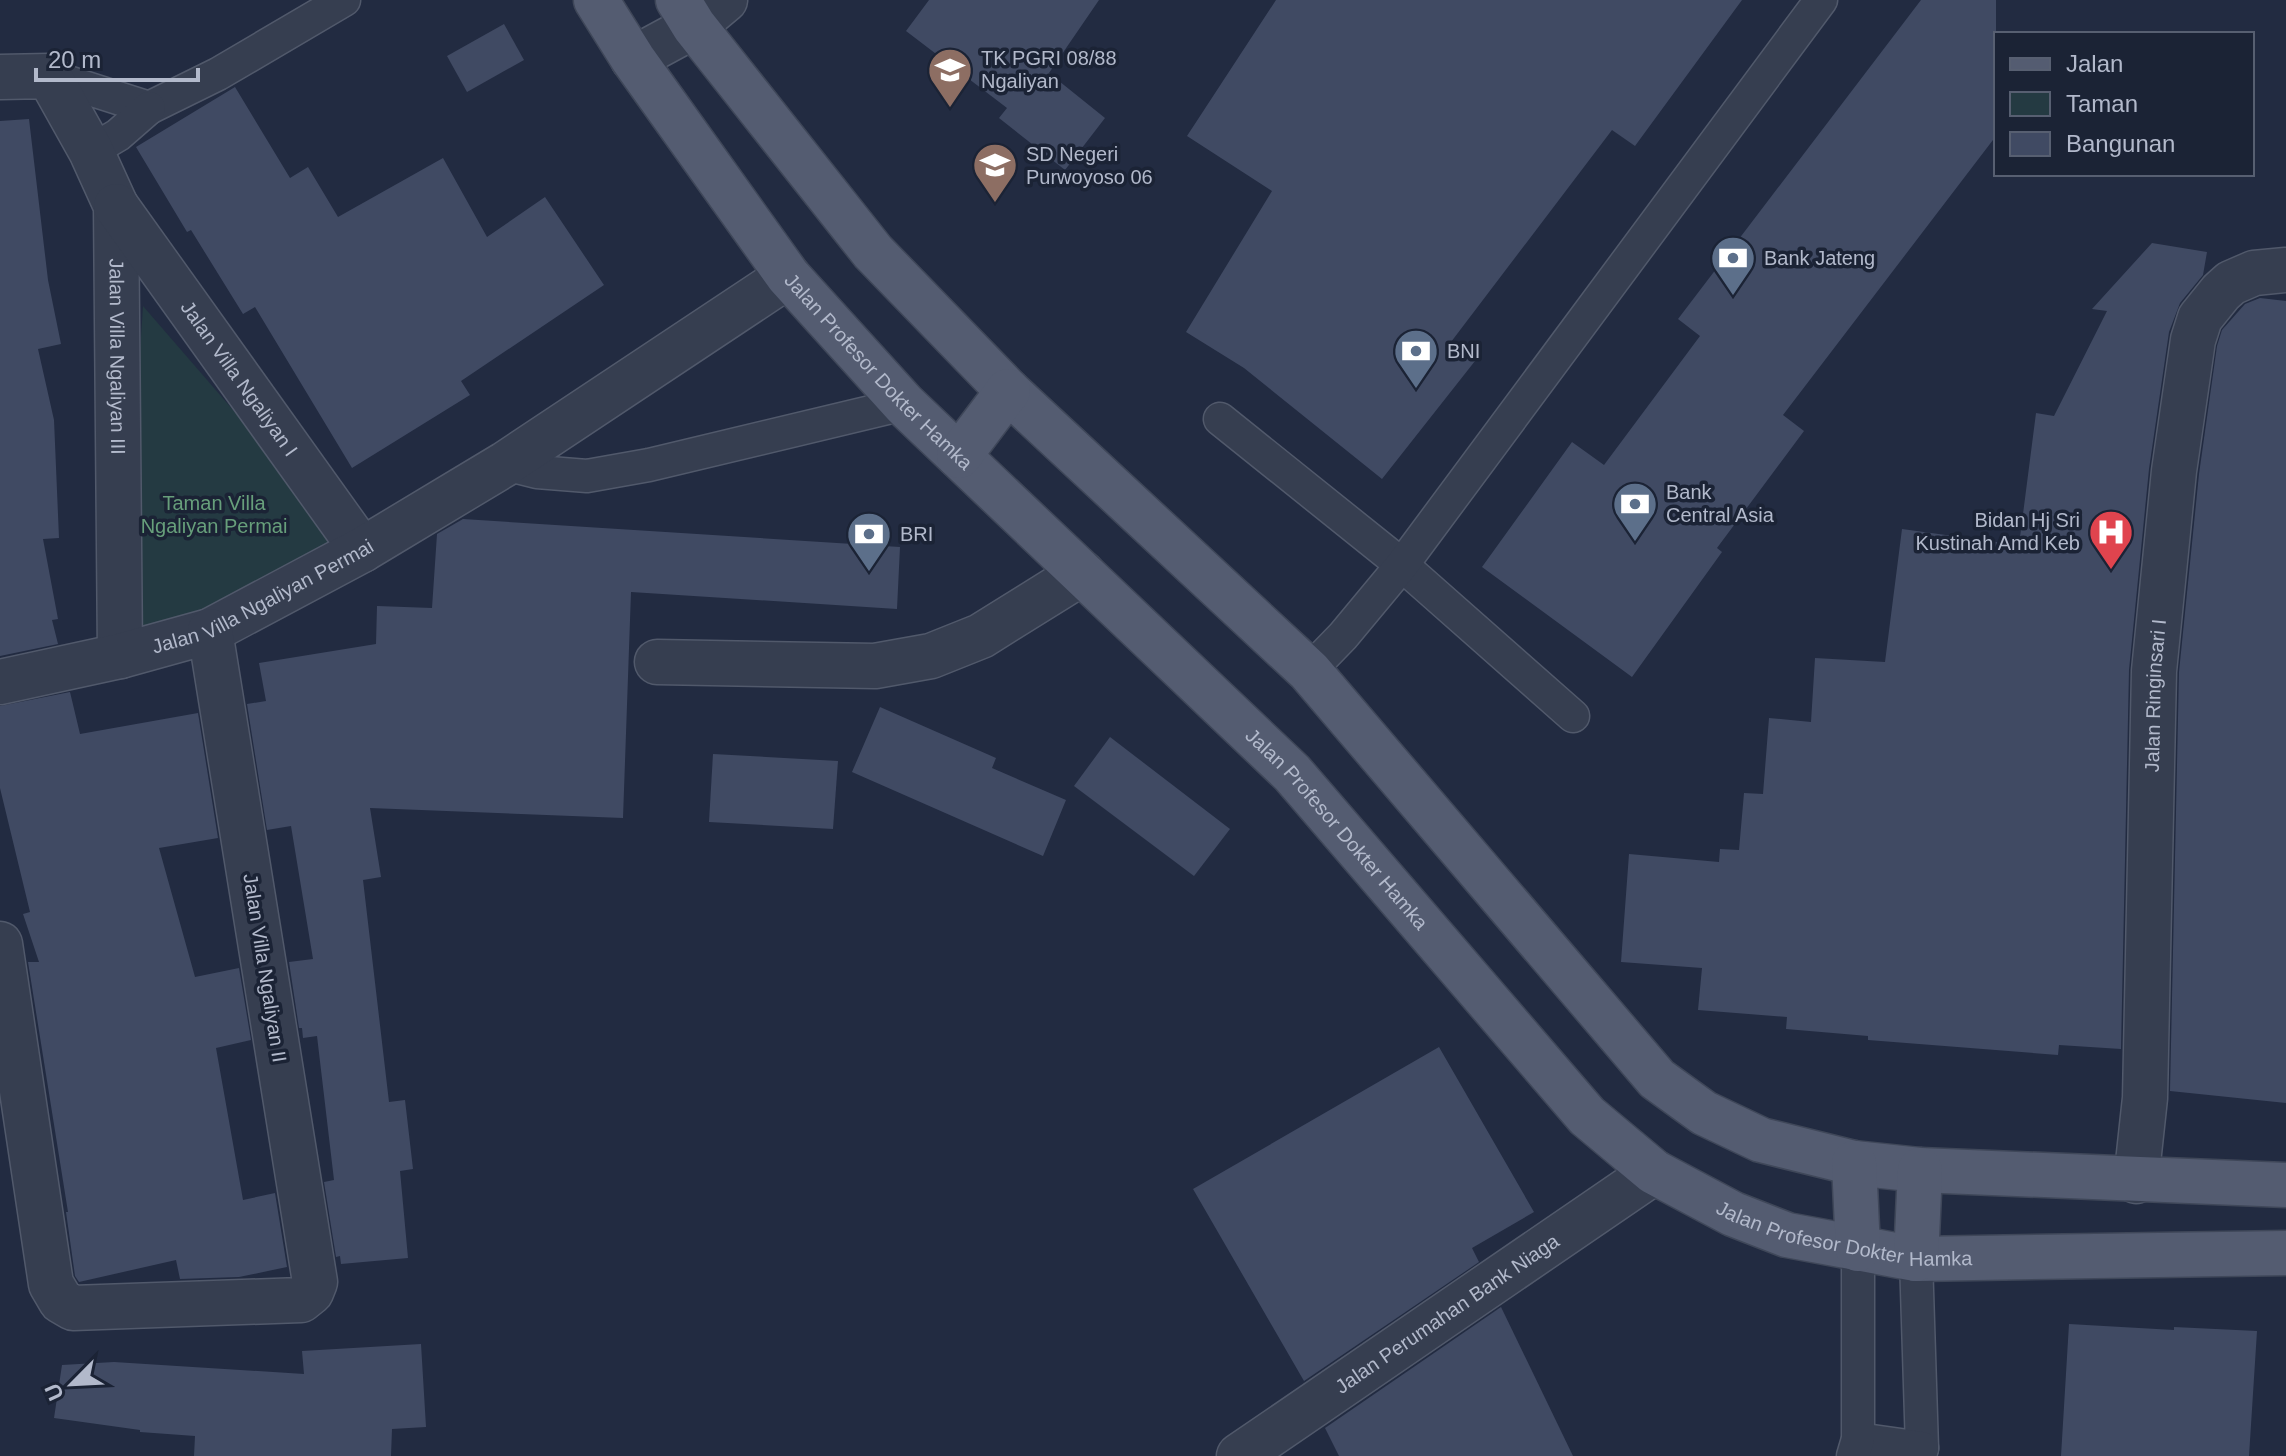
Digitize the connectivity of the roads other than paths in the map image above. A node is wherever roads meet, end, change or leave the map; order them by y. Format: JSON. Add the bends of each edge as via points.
{"nodes":[{"id":1,"x":344,"y":0,"type":"edge"},
{"id":2,"x":596,"y":0,"type":"edge"},
{"id":3,"x":1821,"y":0,"type":"edge"},
{"id":4,"x":699,"y":9,"type":"edge"},
{"id":5,"x":633,"y":59,"type":"junction"},
{"id":6,"x":49,"y":76,"type":"junction"},
{"id":7,"x":0,"y":77,"type":"edge"},
{"id":8,"x":149,"y":108,"type":"junction"},
{"id":9,"x":91,"y":151,"type":"junction"},
{"id":10,"x":116,"y":206,"type":"junction"},
{"id":11,"x":2286,"y":270,"type":"edge"},
{"id":12,"x":788,"y":276,"type":"junction"},
{"id":13,"x":1008,"y":391,"type":"junction"},
{"id":14,"x":904,"y":404,"type":"junction"},
{"id":15,"x":1220,"y":419,"type":"dead end"},
{"id":16,"x":959,"y":456,"type":"junction"},
{"id":17,"x":505,"y":464,"type":"junction"},
{"id":18,"x":362,"y":550,"type":"junction"},
{"id":19,"x":1402,"y":565,"type":"junction"},
{"id":20,"x":1082,"y":573,"type":"junction"},
{"id":21,"x":210,"y":631,"type":"junction"},
{"id":22,"x":120,"y":656,"type":"junction"},
{"id":23,"x":657,"y":662,"type":"dead end"},
{"id":24,"x":1309,"y":671,"type":"junction"},
{"id":25,"x":0,"y":682,"type":"edge"},
{"id":26,"x":1573,"y":716,"type":"dead end"},
{"id":27,"x":0,"y":944,"type":"edge"},
{"id":28,"x":1854,"y":1163,"type":"junction"},
{"id":29,"x":1920,"y":1170,"type":"junction"},
{"id":30,"x":1654,"y":1172,"type":"junction"},
{"id":31,"x":2136,"y":1181,"type":"junction"},
{"id":32,"x":2286,"y":1185,"type":"edge"},
{"id":33,"x":1858,"y":1249,"type":"junction"},
{"id":34,"x":2286,"y":1253,"type":"edge"},
{"id":35,"x":1916,"y":1259,"type":"junction"},
{"id":36,"x":1856,"y":1448,"type":"edge"},
{"id":37,"x":1921,"y":1452,"type":"edge"},
{"id":38,"x":1239,"y":1456,"type":"edge"}],
"edges":[{"from":1,"to":8,"type":"lane"},
{"from":2,"to":5,"type":"main road","name":"Jalan Profesor Dokter Hamka"},
{"from":3,"to":19,"type":"lane"},
{"from":4,"to":5,"type":"street"},
{"from":4,"to":13,"type":"main road","via":[[873,252]]},
{"from":5,"to":12,"type":"main road","name":"Jalan Profesor Dokter Hamka"},
{"from":6,"to":7,"type":"street"},
{"from":6,"to":8,"type":"lane"},
{"from":6,"to":9,"type":"street","name":"Jalan Villa Ngaliyan III"},
{"from":8,"to":9,"type":"lane"},
{"from":9,"to":10,"type":"street","name":"Jalan Villa Ngaliyan III"},
{"from":10,"to":18,"type":"street","name":"Jalan Villa Ngaliyan I"},
{"from":10,"to":22,"type":"street","name":"Jalan Villa Ngaliyan III"},
{"from":11,"to":31,"type":"street","name":"Jalan Ringinsari I","via":[[2254,273],[2231,283],[2200,318],[2193,340],[2154,671],[2145,1098]]},
{"from":12,"to":14,"type":"main road","name":"Jalan Profesor Dokter Hamka"},
{"from":12,"to":17,"type":"street","name":"Jalan Villa Ngaliyan Permai"},
{"from":13,"to":16,"type":"main road"},
{"from":13,"to":24,"type":"main road"},
{"from":14,"to":16,"type":"main road","name":"Jalan Profesor Dokter Hamka"},
{"from":14,"to":17,"type":"lane","via":[[587,476]]},
{"from":15,"to":19,"type":"lane"},
{"from":16,"to":20,"type":"main road","name":"Jalan Profesor Dokter Hamka"},
{"from":17,"to":18,"type":"street","name":"Jalan Villa Ngaliyan Permai"},
{"from":18,"to":21,"type":"street","name":"Jalan Villa Ngaliyan Permai"},
{"from":19,"to":24,"type":"lane"},
{"from":19,"to":26,"type":"lane"},
{"from":20,"to":23,"type":"street","via":[[981,636],[931,656],[875,666]]},
{"from":20,"to":30,"type":"main road","name":"Jalan Profesor Dokter Hamka","via":[[1292,773],[1587,1116]]},
{"from":21,"to":22,"type":"street","name":"Jalan Villa Ngaliyan Permai"},
{"from":21,"to":27,"type":"street","name":"Jalan Villa Ngaliyan II","via":[[315,1282],[311,1292],[301,1300],[73,1308],[61,1301],[51,1284]]},
{"from":22,"to":25,"type":"street","name":"Jalan Villa Ngaliyan Permai"},
{"from":24,"to":28,"type":"main road","via":[[1657,1079],[1704,1113],[1761,1140]]},
{"from":28,"to":29,"type":"main road"},
{"from":28,"to":33,"type":"main road"},
{"from":29,"to":31,"type":"main road"},
{"from":29,"to":35,"type":"main road"},
{"from":30,"to":33,"type":"main road","name":"Jalan Profesor Dokter Hamka","via":[[1733,1214],[1787,1235]]},
{"from":30,"to":38,"type":"street","name":"Jalan Perumahan Bank Niaga"},
{"from":31,"to":32,"type":"main road"},
{"from":33,"to":35,"type":"main road","name":"Jalan Profesor Dokter Hamka"},
{"from":33,"to":36,"type":"lane"},
{"from":34,"to":35,"type":"main road","name":"Jalan Profesor Dokter Hamka"},
{"from":35,"to":37,"type":"lane"},
{"from":36,"to":37,"type":"lane"}]}
